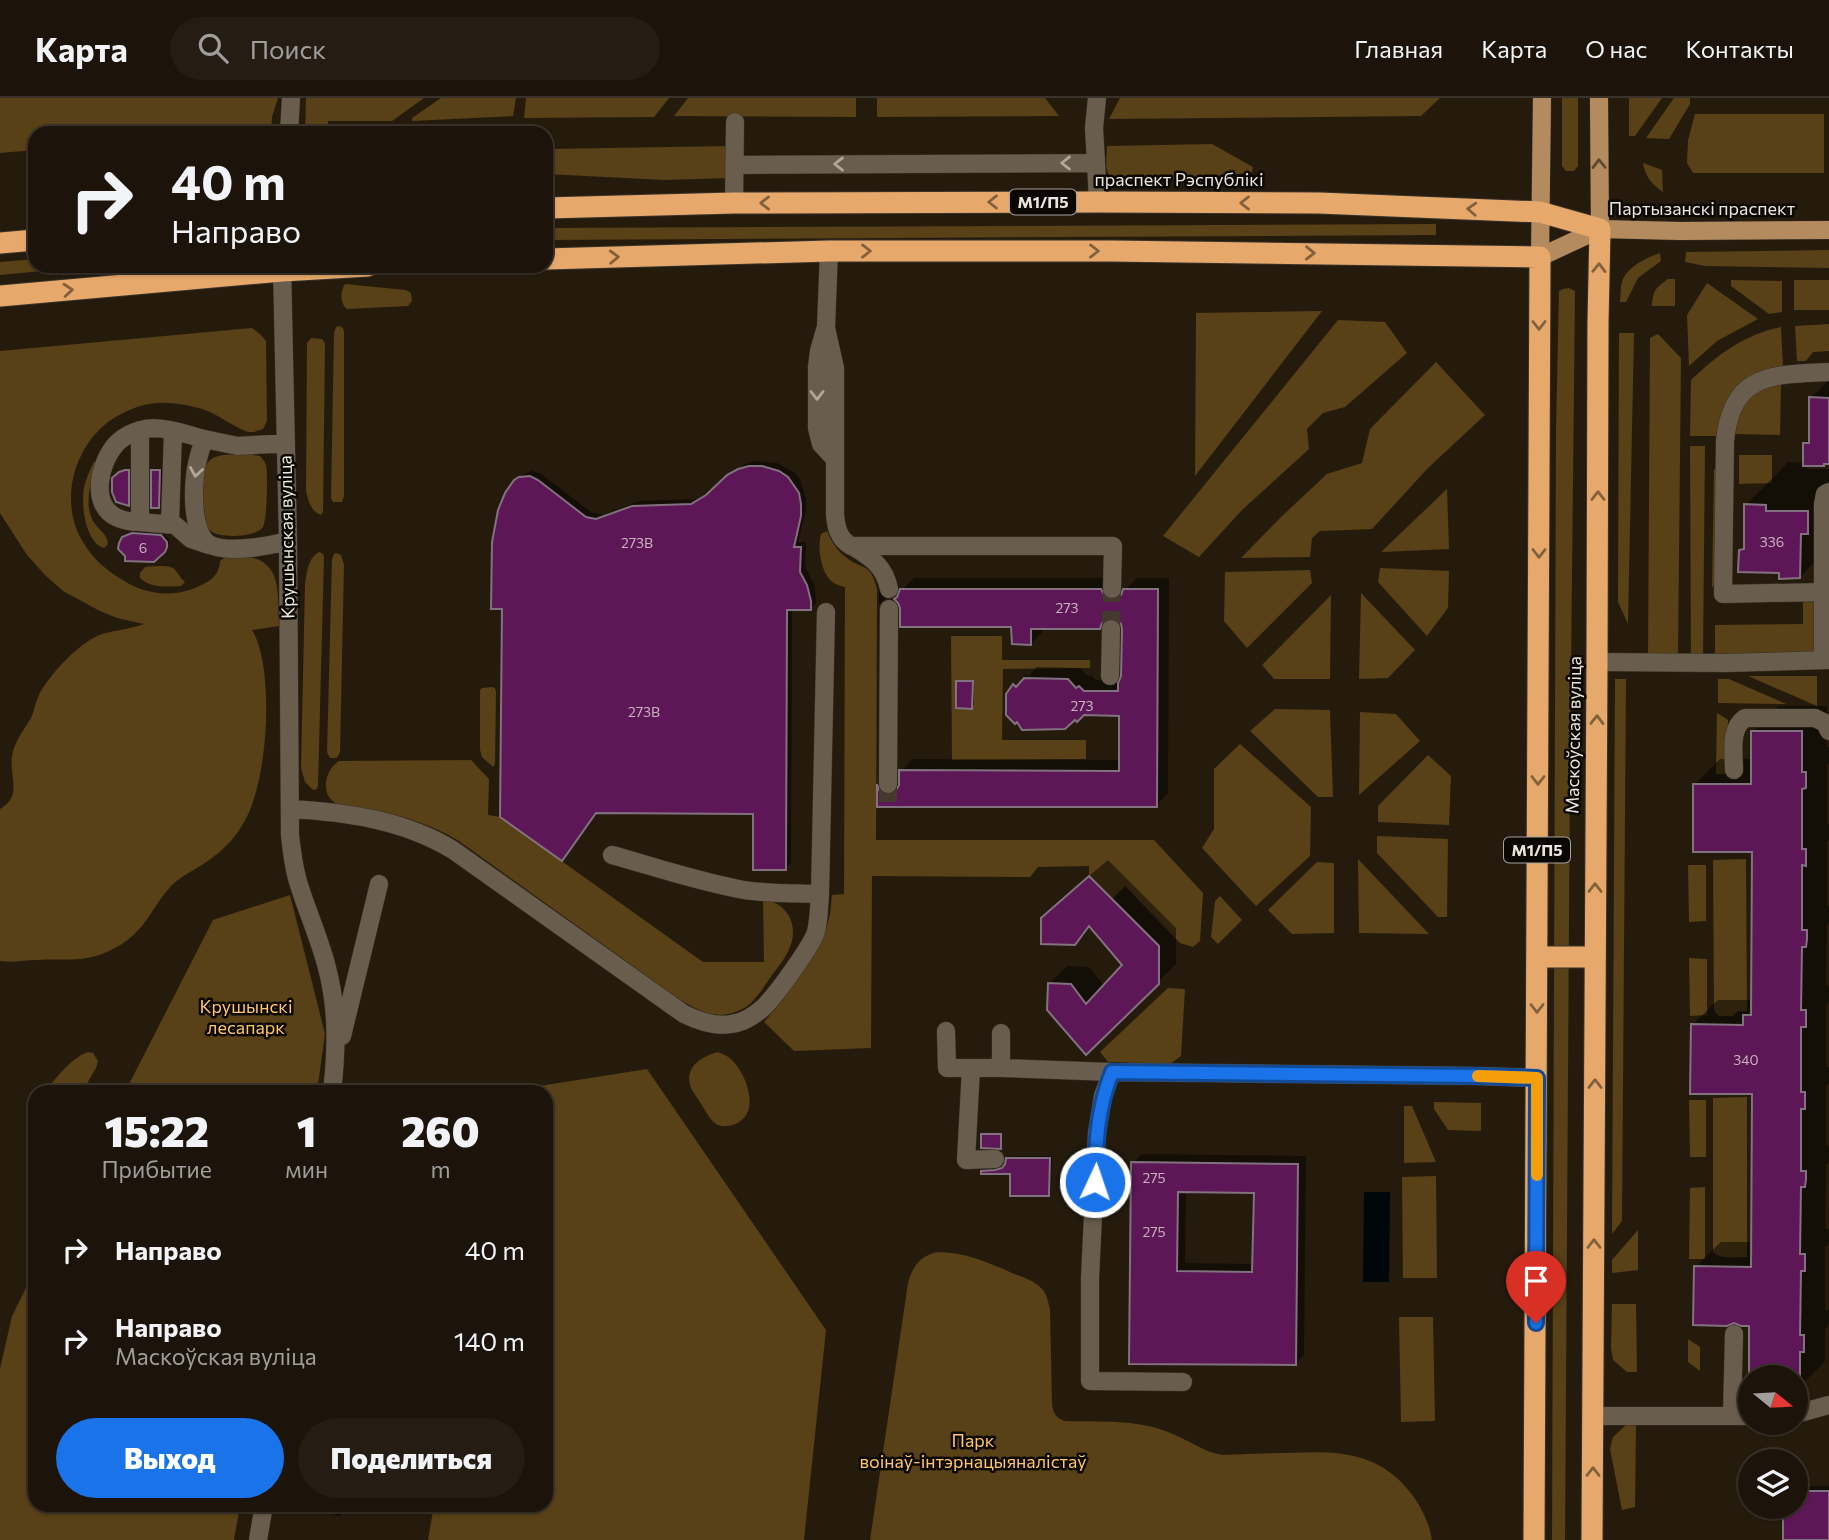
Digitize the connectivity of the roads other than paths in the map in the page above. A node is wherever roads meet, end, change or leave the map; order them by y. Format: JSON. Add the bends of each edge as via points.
{"nodes":[{"id":1,"x":291,"y":98,"type":"edge"},
{"id":2,"x":1097,"y":98,"type":"edge"},
{"id":3,"x":1542,"y":98,"type":"edge"},
{"id":4,"x":1599,"y":98,"type":"edge"},
{"id":5,"x":735,"y":122,"type":"dead end"},
{"id":6,"x":289,"y":126,"type":"edge"},
{"id":7,"x":1096,"y":163,"type":"junction"},
{"id":8,"x":734,"y":165,"type":"junction"},
{"id":9,"x":1098,"y":202,"type":"junction"},
{"id":10,"x":734,"y":203,"type":"junction"},
{"id":11,"x":553,"y":208,"type":"edge"},
{"id":12,"x":1541,"y":212,"type":"junction"},
{"id":13,"x":1600,"y":229,"type":"junction"},
{"id":14,"x":1829,"y":230,"type":"edge"},
{"id":15,"x":28,"y":241,"type":"edge"},
{"id":16,"x":0,"y":243,"type":"edge"},
{"id":17,"x":829,"y":251,"type":"junction"},
{"id":18,"x":1540,"y":257,"type":"junction"},
{"id":19,"x":553,"y":259,"type":"edge"},
{"id":20,"x":240,"y":273,"type":"edge"},
{"id":21,"x":282,"y":273,"type":"edge"},
{"id":22,"x":0,"y":296,"type":"edge"},
{"id":23,"x":1829,"y":372,"type":"edge"},
{"id":24,"x":140,"y":430,"type":"junction"},
{"id":25,"x":173,"y":430,"type":"junction"},
{"id":26,"x":204,"y":439,"type":"junction"},
{"id":27,"x":286,"y":443,"type":"junction"},
{"id":28,"x":1829,"y":492,"type":"edge"},
{"id":29,"x":139,"y":522,"type":"junction"},
{"id":30,"x":170,"y":524,"type":"junction"},
{"id":31,"x":288,"y":541,"type":"junction"},
{"id":32,"x":212,"y":545,"type":"junction"},
{"id":33,"x":851,"y":546,"type":"junction"},
{"id":34,"x":889,"y":589,"type":"dead end"},
{"id":35,"x":1112,"y":589,"type":"tunnel mouth"},
{"id":36,"x":1823,"y":592,"type":"junction"},
{"id":37,"x":889,"y":609,"type":"dead end"},
{"id":38,"x":826,"y":612,"type":"dead end"},
{"id":39,"x":1111,"y":629,"type":"tunnel mouth"},
{"id":40,"x":1826,"y":660,"type":"edge"},
{"id":41,"x":1597,"y":662,"type":"junction"},
{"id":42,"x":1110,"y":676,"type":"dead end"},
{"id":43,"x":1829,"y":731,"type":"edge"},
{"id":44,"x":1734,"y":770,"type":"dead end"},
{"id":45,"x":888,"y":784,"type":"tunnel mouth"},
{"id":46,"x":290,"y":809,"type":"junction"},
{"id":47,"x":612,"y":855,"type":"dead end"},
{"id":48,"x":379,"y":884,"type":"dead end"},
{"id":49,"x":820,"y":894,"type":"junction"},
{"id":50,"x":1537,"y":957,"type":"junction"},
{"id":51,"x":1595,"y":957,"type":"junction"},
{"id":52,"x":946,"y":1031,"type":"dead end"},
{"id":53,"x":1001,"y":1033,"type":"dead end"},
{"id":54,"x":335,"y":1063,"type":"junction"},
{"id":55,"x":971,"y":1068,"type":"junction"},
{"id":56,"x":1001,"y":1068,"type":"junction"},
{"id":57,"x":1112,"y":1072,"type":"junction"},
{"id":58,"x":1537,"y":1078,"type":"junction"},
{"id":59,"x":333,"y":1085,"type":"edge"},
{"id":60,"x":995,"y":1159,"type":"dead end"},
{"id":61,"x":1734,"y":1334,"type":"dead end"},
{"id":62,"x":1738,"y":1380,"type":"edge"},
{"id":63,"x":1183,"y":1382,"type":"dead end"},
{"id":64,"x":1829,"y":1405,"type":"edge"},
{"id":65,"x":1808,"y":1411,"type":"edge"},
{"id":66,"x":1738,"y":1415,"type":"edge"},
{"id":67,"x":1593,"y":1416,"type":"junction"},
{"id":68,"x":263,"y":1512,"type":"edge"},
{"id":69,"x":258,"y":1540,"type":"edge"},
{"id":70,"x":1534,"y":1540,"type":"edge"},
{"id":71,"x":1592,"y":1540,"type":"edge"}],
"edges":[{"from":1,"to":6,"type":"lane"},
{"from":2,"to":7,"type":"lane"},
{"from":3,"to":12,"type":"main road","name":"Маскоўская вуліца"},
{"from":13,"to":4,"type":"main road","name":"Маскоўская вуліца","one_way":true},
{"from":5,"to":8,"type":"lane"},
{"from":7,"to":8,"type":"lane","one_way":true},
{"from":7,"to":9,"type":"lane"},
{"from":8,"to":10,"type":"lane"},
{"from":9,"to":10,"type":"highway","name":"праспект Рэспублікі","number":"М1/П5","one_way":true},
{"from":12,"to":9,"type":"highway","name":"праспект Рэспублікі","number":"М1/П5","one_way":true,"via":[[1319,203]]},
{"from":10,"to":11,"type":"highway","name":"праспект Рэспублікі","number":"М1/П5"},
{"from":12,"to":13,"type":"highway","name":"праспект Рэспублікі","number":"М1/П5"},
{"from":12,"to":18,"type":"main road","name":"Маскоўская вуліца"},
{"from":13,"to":14,"type":"main road","name":"Партызанскі праспект"},
{"from":13,"to":18,"type":"main road","name":"Партызанскі праспект"},
{"from":41,"to":13,"type":"highway","name":"Маскоўская вуліца","number":"М1/П5","one_way":true},
{"from":15,"to":16,"type":"highway"},
{"from":17,"to":18,"type":"highway","one_way":true},
{"from":19,"to":17,"type":"highway","one_way":true},
{"from":17,"to":33,"type":"lane","via":[[826,328],[817,367],[817,428],[821,444],[835,458],[836,524]]},
{"from":18,"to":50,"type":"highway","name":"Маскоўская вуліца","number":"М1/П5","one_way":true},
{"from":22,"to":20,"type":"highway","one_way":true},
{"from":21,"to":27,"type":"lane","name":"Крушынская вуліца"},
{"from":23,"to":36,"type":"lane","via":[[1770,376],[1747,389],[1733,408],[1725,441],[1723,594]]},
{"from":24,"to":25,"type":"lane"},
{"from":24,"to":29,"type":"lane"},
{"from":24,"to":29,"type":"lane","via":[[116,443],[99,482],[110,513]]},
{"from":25,"to":26,"type":"lane"},
{"from":25,"to":30,"type":"lane"},
{"from":26,"to":27,"type":"lane","via":[[238,446]]},
{"from":26,"to":32,"type":"lane","one_way":true,"via":[[194,494],[198,530]]},
{"from":27,"to":31,"type":"lane","name":"Крушынская вуліца"},
{"from":28,"to":36,"type":"lane","via":[[1823,504]]},
{"from":29,"to":30,"type":"lane"},
{"from":30,"to":32,"type":"lane","via":[[191,539]]},
{"from":31,"to":32,"type":"lane","via":[[245,548]]},
{"from":31,"to":46,"type":"lane","name":"Крушынская вуліца"},
{"from":33,"to":34,"type":"lane","via":[[883,570]]},
{"from":33,"to":35,"type":"lane","via":[[1113,546]]},
{"from":36,"to":40,"type":"lane"},
{"from":37,"to":45,"type":"lane"},
{"from":38,"to":49,"type":"lane"},
{"from":39,"to":42,"type":"lane"},
{"from":40,"to":41,"type":"lane"},
{"from":51,"to":41,"type":"highway","name":"Маскоўская вуліца","number":"М1/П5","one_way":true},
{"from":43,"to":44,"type":"lane","via":[[1815,718],[1745,718],[1736,726]]},
{"from":46,"to":49,"type":"lane","via":[[346,814],[406,827],[438,841],[684,1014],[715,1024],[747,1019],[776,992],[816,933]]},
{"from":46,"to":54,"type":"lane","name":"Крушынская вуліца","via":[[296,873],[334,999]]},
{"from":47,"to":49,"type":"lane","via":[[734,888]]},
{"from":48,"to":54,"type":"lane"},
{"from":50,"to":51,"type":"highway"},
{"from":50,"to":58,"type":"highway","name":"Маскоўская вуліца","number":"М1/П5","one_way":true},
{"from":67,"to":51,"type":"highway","name":"Маскоўская вуліца","number":"М1/П5","one_way":true},
{"from":52,"to":55,"type":"lane","via":[[947,1068]]},
{"from":53,"to":56,"type":"lane"},
{"from":54,"to":59,"type":"lane"},
{"from":55,"to":56,"type":"lane"},
{"from":55,"to":60,"type":"lane","via":[[967,1160]]},
{"from":56,"to":57,"type":"lane"},
{"from":57,"to":58,"type":"lane"},
{"from":57,"to":63,"type":"lane","via":[[1097,1133],[1090,1381]]},
{"from":58,"to":70,"type":"highway","name":"Маскоўская вуліца","number":"М1/П5"},
{"from":61,"to":62,"type":"lane"},
{"from":64,"to":65,"type":"lane"},
{"from":66,"to":67,"type":"lane"},
{"from":71,"to":67,"type":"highway","name":"Маскоўская вуліца","number":"М1/П5","one_way":true},
{"from":68,"to":69,"type":"lane"}]}
